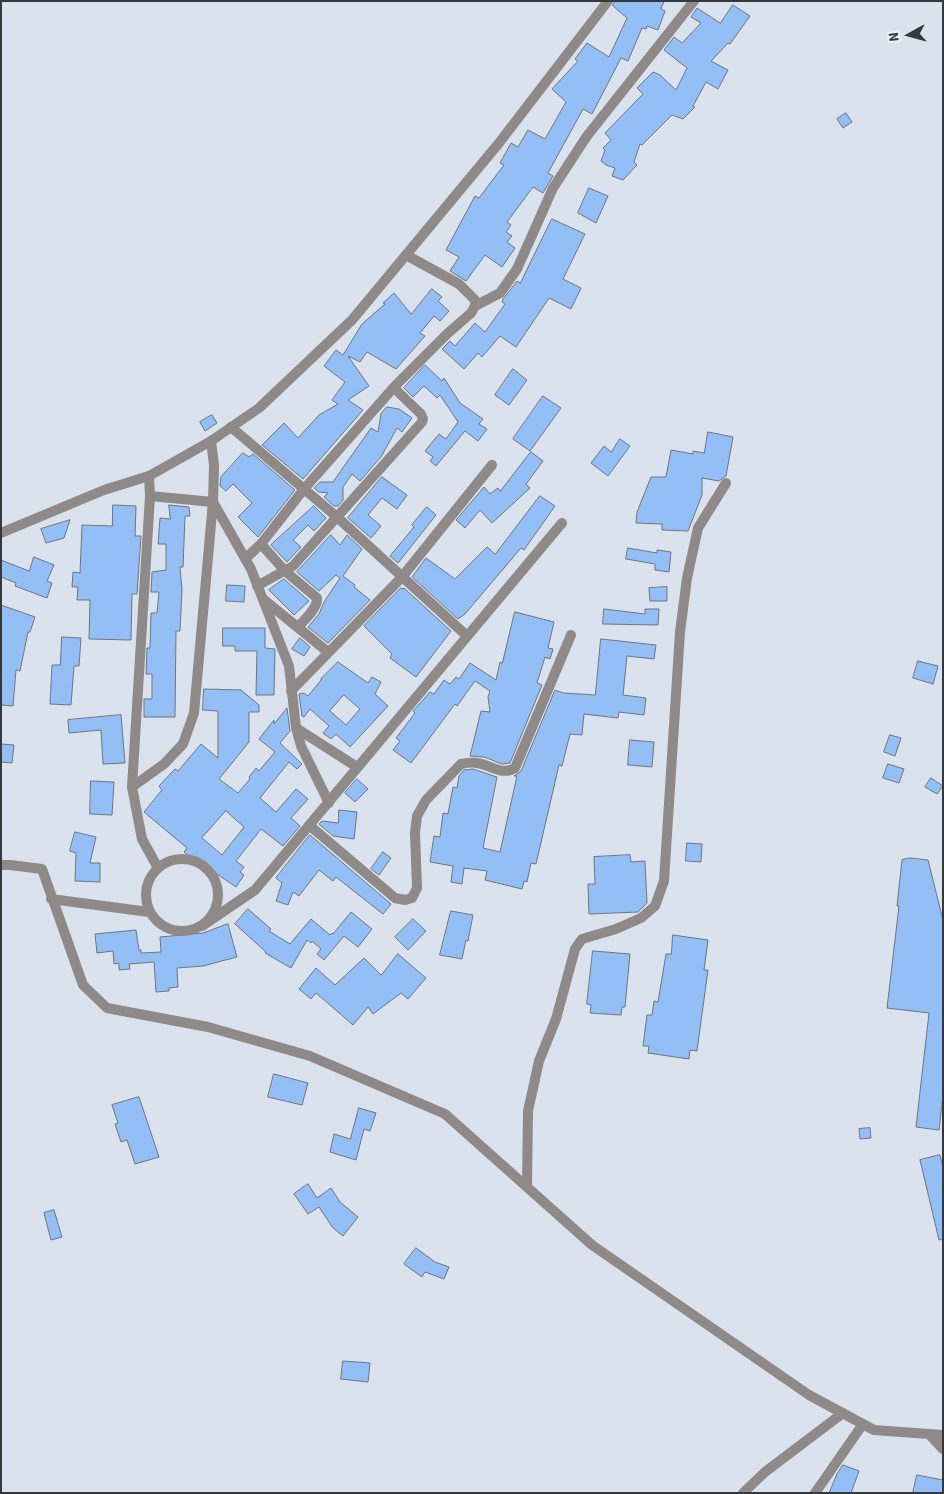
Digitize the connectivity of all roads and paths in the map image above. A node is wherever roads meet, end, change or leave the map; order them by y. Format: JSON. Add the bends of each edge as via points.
{"nodes":[{"id":1,"x":608,"y":1,"type":"edge"},
{"id":2,"x":694,"y":1,"type":"edge"},
{"id":3,"x":406,"y":255,"type":"junction"},
{"id":4,"x":475,"y":306,"type":"junction"},
{"id":5,"x":394,"y":388,"type":"junction"},
{"id":6,"x":231,"y":427,"type":"junction"},
{"id":7,"x":211,"y":441,"type":"junction"},
{"id":8,"x":492,"y":465,"type":"dead end"},
{"id":9,"x":149,"y":476,"type":"junction"},
{"id":10,"x":726,"y":483,"type":"dead end"},
{"id":11,"x":304,"y":489,"type":"junction"},
{"id":12,"x":150,"y":496,"type":"junction"},
{"id":13,"x":213,"y":502,"type":"junction"},
{"id":14,"x":337,"y":516,"type":"junction"},
{"id":15,"x":562,"y":523,"type":"dead end"},
{"id":16,"x":1,"y":533,"type":"edge"},
{"id":17,"x":261,"y":544,"type":"junction"},
{"id":18,"x":245,"y":559,"type":"junction"},
{"id":19,"x":285,"y":571,"type":"junction"},
{"id":20,"x":402,"y":577,"type":"junction"},
{"id":21,"x":258,"y":586,"type":"junction"},
{"id":22,"x":262,"y":598,"type":"junction"},
{"id":23,"x":298,"y":627,"type":"junction"},
{"id":24,"x":571,"y":635,"type":"dead end"},
{"id":25,"x":467,"y":636,"type":"junction"},
{"id":26,"x":328,"y":652,"type":"junction"},
{"id":27,"x":291,"y":691,"type":"junction"},
{"id":28,"x":296,"y":728,"type":"junction"},
{"id":29,"x":357,"y":767,"type":"junction"},
{"id":30,"x":132,"y":787,"type":"junction"},
{"id":31,"x":329,"y":802,"type":"junction"},
{"id":32,"x":309,"y":825,"type":"junction"},
{"id":33,"x":1,"y":865,"type":"edge"},
{"id":34,"x":158,"y":868,"type":"junction"},
{"id":35,"x":51,"y":899,"type":"junction"},
{"id":36,"x":149,"y":912,"type":"junction"},
{"id":37,"x":202,"y":926,"type":"junction"},
{"id":38,"x":527,"y":1187,"type":"junction"},
{"id":39,"x":842,"y":1413,"type":"junction"},
{"id":40,"x":863,"y":1424,"type":"junction"},
{"id":41,"x":929,"y":1434,"type":"junction"},
{"id":42,"x":943,"y":1435,"type":"edge"},
{"id":43,"x":943,"y":1449,"type":"edge"},
{"id":44,"x":743,"y":1493,"type":"edge"},
{"id":45,"x":815,"y":1493,"type":"edge"}],
"edges":[{"from":1,"to":3,"type":"street","via":[[499,143]]},
{"from":2,"to":4,"type":"street","via":[[588,136],[558,180],[517,269],[500,293]]},
{"from":3,"to":4,"type":"street","via":[[459,284],[474,300]]},
{"from":3,"to":6,"type":"street","via":[[352,320],[259,408]]},
{"from":4,"to":5,"type":"street","via":[[472,314],[447,334]]},
{"from":5,"to":11,"type":"street"},
{"from":5,"to":14,"type":"street","via":[[421,414],[422,422]]},
{"from":6,"to":7,"type":"street"},
{"from":6,"to":11,"type":"street"},
{"from":7,"to":9,"type":"street"},
{"from":7,"to":13,"type":"street"},
{"from":8,"to":20,"type":"street"},
{"from":9,"to":12,"type":"street"},
{"from":9,"to":16,"type":"street","via":[[104,490]]},
{"from":10,"to":38,"type":"street","via":[[698,528],[687,578],[680,632],[664,882],[655,906],[640,918],[582,939],[575,949],[556,1019],[539,1061],[528,1111]]},
{"from":11,"to":14,"type":"street"},
{"from":11,"to":17,"type":"street"},
{"from":12,"to":13,"type":"street"},
{"from":12,"to":30,"type":"street"},
{"from":13,"to":18,"type":"street"},
{"from":13,"to":30,"type":"street","via":[[194,714],[183,744],[164,764]]},
{"from":14,"to":19,"type":"street"},
{"from":14,"to":20,"type":"street"},
{"from":15,"to":25,"type":"street"},
{"from":17,"to":18,"type":"street"},
{"from":17,"to":19,"type":"street"},
{"from":18,"to":21,"type":"street"},
{"from":19,"to":21,"type":"street"},
{"from":19,"to":23,"type":"street","via":[[318,602]]},
{"from":20,"to":25,"type":"street"},
{"from":20,"to":26,"type":"street"},
{"from":21,"to":22,"type":"street"},
{"from":22,"to":23,"type":"street"},
{"from":22,"to":27,"type":"street","via":[[289,666]]},
{"from":23,"to":26,"type":"street"},
{"from":24,"to":32,"type":"street","via":[[515,768],[504,772],[477,763],[461,764],[426,800],[417,816],[417,888],[412,898],[395,898]]},
{"from":25,"to":29,"type":"street"},
{"from":26,"to":27,"type":"street"},
{"from":27,"to":28,"type":"street"},
{"from":28,"to":29,"type":"street"},
{"from":28,"to":31,"type":"street","via":[[301,746]]},
{"from":29,"to":31,"type":"street"},
{"from":30,"to":34,"type":"street","via":[[142,840]]},
{"from":31,"to":32,"type":"street"},
{"from":32,"to":37,"type":"street","via":[[255,890]]},
{"from":33,"to":35,"type":"street","via":[[42,869]]},
{"from":34,"to":36,"type":"street","via":[[146,888]]},
{"from":34,"to":37,"type":"street","via":[[168,861],[192,860],[211,873],[218,896],[216,908]]},
{"from":35,"to":36,"type":"street"},
{"from":35,"to":38,"type":"street","via":[[83,985],[107,1008],[208,1027],[310,1056],[445,1114]]},
{"from":36,"to":37,"type":"street","via":[[157,922],[178,932]]},
{"from":38,"to":39,"type":"street","via":[[592,1245],[810,1395]]},
{"from":39,"to":40,"type":"street"},
{"from":39,"to":44,"type":"street","via":[[765,1472]]},
{"from":40,"to":41,"type":"street","via":[[874,1430]]},
{"from":40,"to":45,"type":"street"},
{"from":41,"to":42,"type":"street"},
{"from":41,"to":43,"type":"street"}]}
